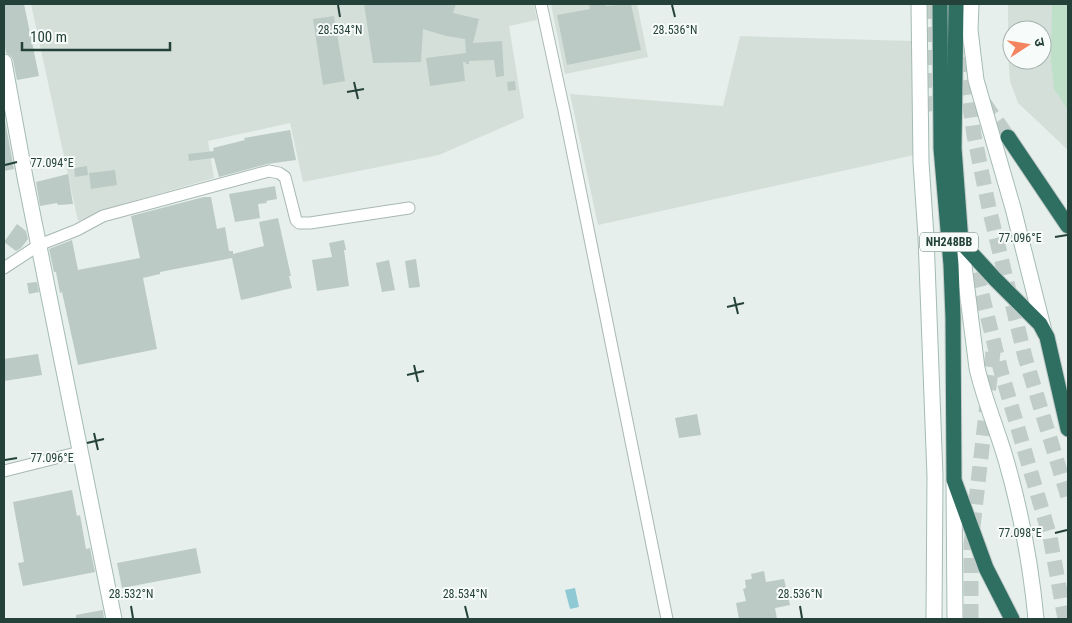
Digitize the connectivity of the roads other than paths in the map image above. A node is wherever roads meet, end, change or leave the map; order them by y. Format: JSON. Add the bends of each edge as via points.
{"nodes":[{"id":1,"x":541,"y":4,"type":"edge"},
{"id":2,"x":919,"y":4,"type":"edge"},
{"id":3,"x":940,"y":4,"type":"edge"},
{"id":4,"x":956,"y":4,"type":"edge"},
{"id":5,"x":971,"y":4,"type":"edge"},
{"id":6,"x":5,"y":71,"type":"edge"},
{"id":7,"x":1008,"y":137,"type":"tunnel mouth"},
{"id":8,"x":409,"y":208,"type":"dead end"},
{"id":9,"x":1068,"y":226,"type":"edge"},
{"id":10,"x":961,"y":242,"type":"junction"},
{"id":11,"x":39,"y":245,"type":"junction"},
{"id":12,"x":4,"y":268,"type":"edge"},
{"id":13,"x":1044,"y":331,"type":"junction"},
{"id":14,"x":1068,"y":429,"type":"edge"},
{"id":15,"x":80,"y":452,"type":"junction"},
{"id":16,"x":4,"y":471,"type":"edge"},
{"id":17,"x":954,"y":480,"type":"junction"},
{"id":18,"x":114,"y":619,"type":"edge"},
{"id":19,"x":667,"y":619,"type":"edge"},
{"id":20,"x":934,"y":619,"type":"edge"},
{"id":21,"x":955,"y":619,"type":"edge"},
{"id":22,"x":1012,"y":619,"type":"edge"},
{"id":23,"x":1036,"y":619,"type":"edge"}],
"edges":[{"from":1,"to":19,"type":"street"},
{"from":2,"to":20,"type":"street","via":[[921,162],[935,476]]},
{"from":3,"to":17,"type":"highway","number":"NH248BB","via":[[940,148],[951,265]]},
{"from":4,"to":10,"type":"highway","number":"NH248BB","via":[[954,148]]},
{"from":5,"to":13,"type":"street","via":[[970,30],[976,80]]},
{"from":6,"to":11,"type":"street"},
{"from":7,"to":9,"type":"highway"},
{"from":8,"to":11,"type":"street","via":[[299,223],[285,178],[268,171],[112,212]]},
{"from":10,"to":13,"type":"highway","number":"NH248BB"},
{"from":10,"to":23,"type":"street","via":[[977,368],[1021,522]]},
{"from":11,"to":12,"type":"street"},
{"from":11,"to":15,"type":"street"},
{"from":13,"to":14,"type":"highway","number":"NH248BB"},
{"from":15,"to":16,"type":"street"},
{"from":15,"to":18,"type":"street"},
{"from":17,"to":21,"type":"street"},
{"from":17,"to":22,"type":"highway","via":[[986,568]]}]}
